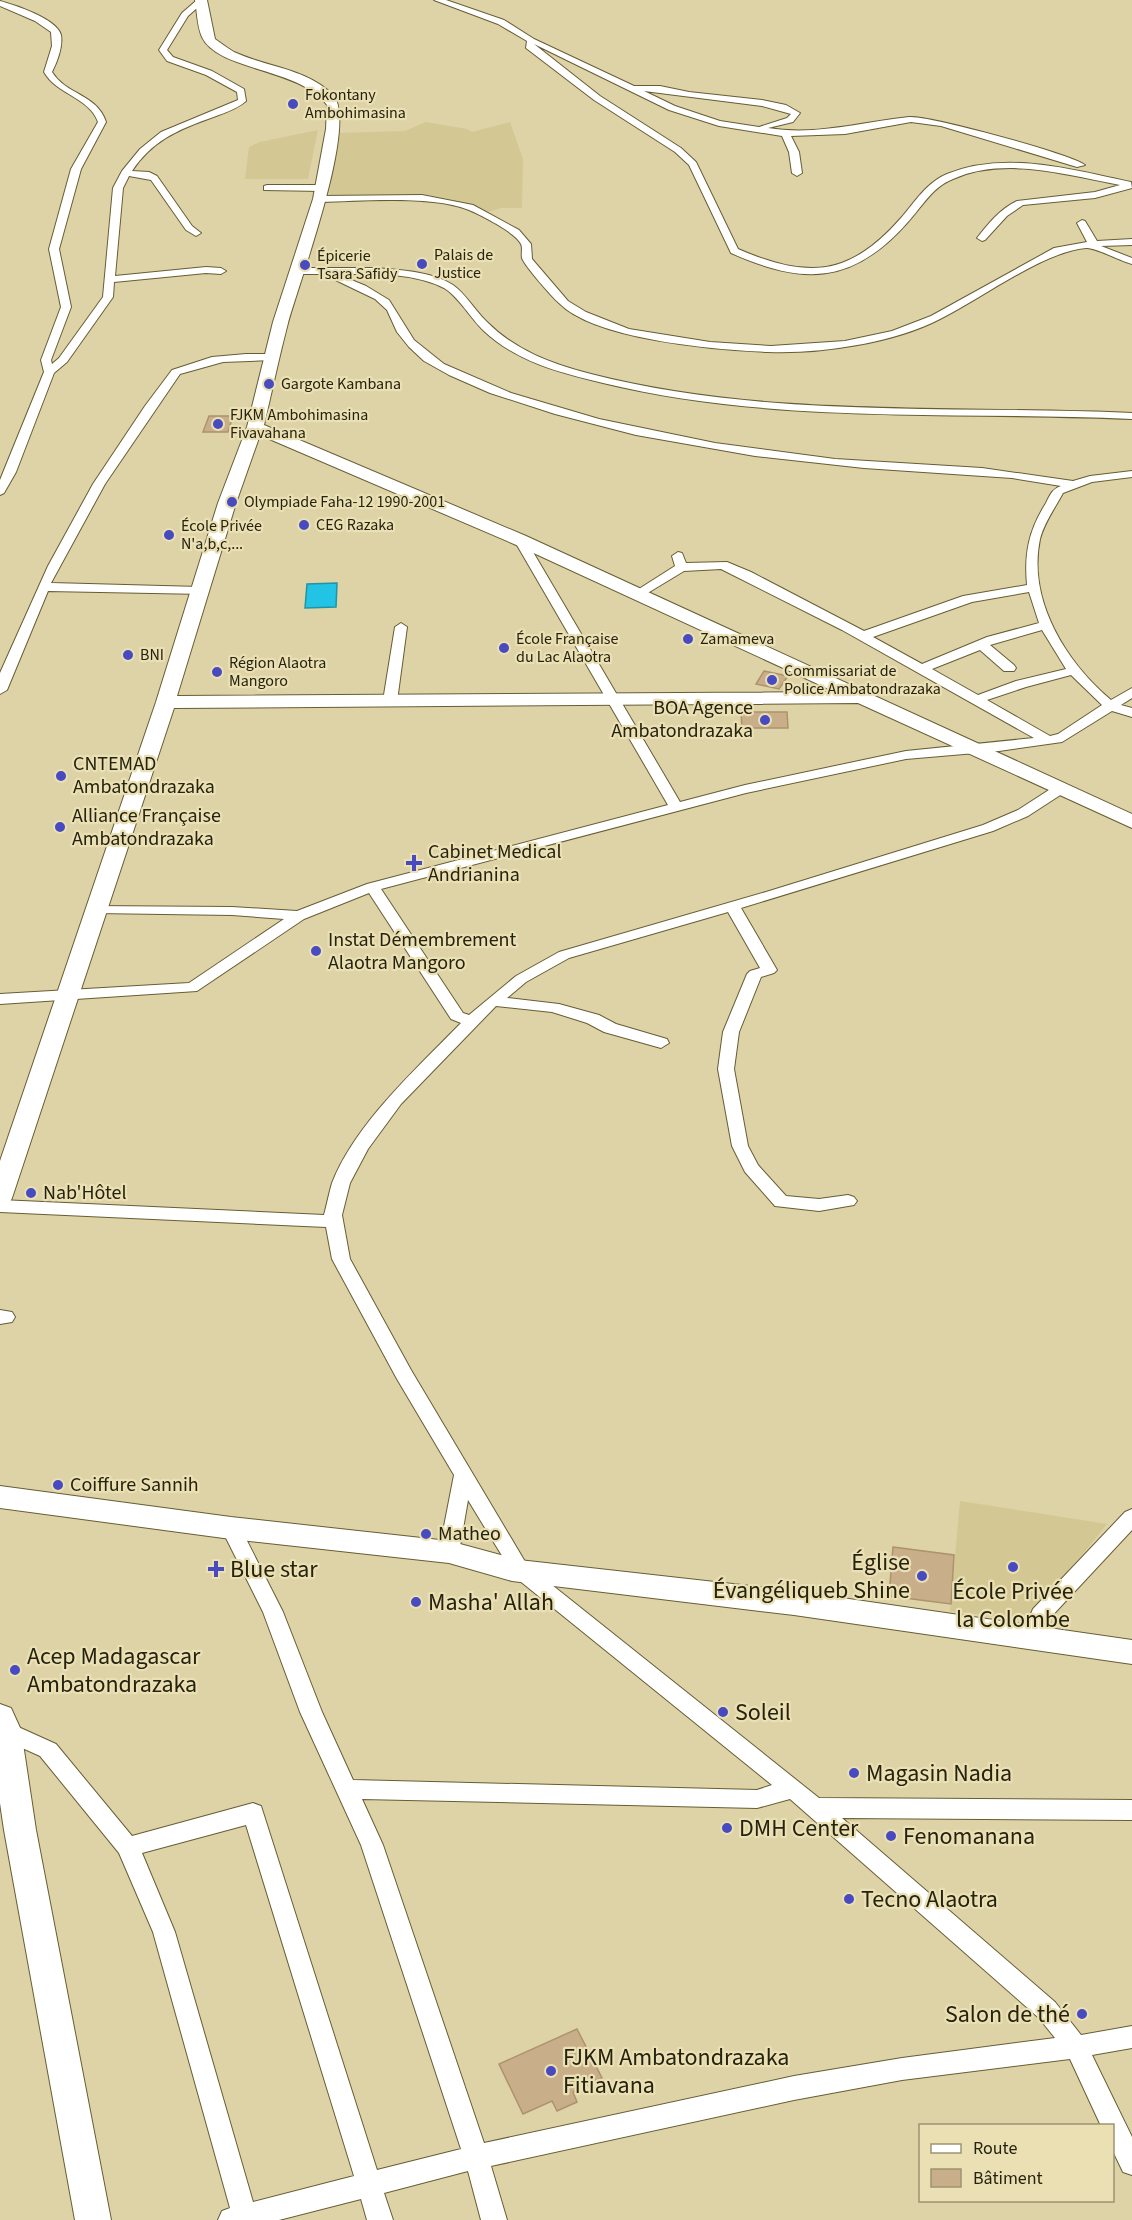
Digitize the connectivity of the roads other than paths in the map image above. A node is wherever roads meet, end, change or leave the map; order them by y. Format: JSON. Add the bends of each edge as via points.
{"nodes":[{"id":1,"x":4,"y":0,"type":"edge"},
{"id":2,"x":201,"y":0,"type":"edge"},
{"id":3,"x":438,"y":0,"type":"edge"},
{"id":4,"x":0,"y":3,"type":"edge"},
{"id":5,"x":531,"y":40,"type":"junction"},
{"id":6,"x":630,"y":88,"type":"junction"},
{"id":7,"x":753,"y":128,"type":"junction"},
{"id":8,"x":785,"y":134,"type":"junction"},
{"id":9,"x":125,"y":173,"type":"junction"},
{"id":10,"x":797,"y":173,"type":"dead end"},
{"id":11,"x":1131,"y":185,"type":"edge"},
{"id":12,"x":267,"y":188,"type":"dead end"},
{"id":13,"x":321,"y":194,"type":"junction"},
{"id":14,"x":1082,"y":223,"type":"dead end"},
{"id":15,"x":196,"y":233,"type":"dead end"},
{"id":16,"x":982,"y":238,"type":"dead end"},
{"id":17,"x":1132,"y":242,"type":"edge"},
{"id":18,"x":1091,"y":244,"type":"junction"},
{"id":19,"x":1132,"y":261,"type":"edge"},
{"id":20,"x":221,"y":271,"type":"dead end"},
{"id":21,"x":298,"y":271,"type":"junction"},
{"id":22,"x":321,"y":272,"type":"junction"},
{"id":23,"x":110,"y":279,"type":"junction"},
{"id":24,"x":272,"y":357,"type":"junction"},
{"id":25,"x":49,"y":372,"type":"junction"},
{"id":26,"x":1132,"y":416,"type":"edge"},
{"id":27,"x":255,"y":427,"type":"junction"},
{"id":28,"x":1132,"y":474,"type":"edge"},
{"id":29,"x":1070,"y":484,"type":"junction"},
{"id":30,"x":0,"y":491,"type":"edge"},
{"id":31,"x":520,"y":540,"type":"junction"},
{"id":32,"x":45,"y":587,"type":"junction"},
{"id":33,"x":1033,"y":588,"type":"junction"},
{"id":34,"x":200,"y":591,"type":"junction"},
{"id":35,"x":638,"y":594,"type":"junction"},
{"id":36,"x":1046,"y":625,"type":"junction"},
{"id":37,"x":401,"y":627,"type":"dead end"},
{"id":38,"x":863,"y":636,"type":"junction"},
{"id":39,"x":982,"y":645,"type":"junction"},
{"id":40,"x":1009,"y":668,"type":"dead end"},
{"id":41,"x":921,"y":669,"type":"junction"},
{"id":42,"x":1076,"y":670,"type":"junction"},
{"id":43,"x":0,"y":690,"type":"edge"},
{"id":44,"x":1132,"y":692,"type":"edge"},
{"id":45,"x":861,"y":698,"type":"junction"},
{"id":46,"x":976,"y":700,"type":"junction"},
{"id":47,"x":390,"y":701,"type":"junction"},
{"id":48,"x":612,"y":701,"type":"junction"},
{"id":49,"x":166,"y":702,"type":"junction"},
{"id":50,"x":1113,"y":706,"type":"junction"},
{"id":51,"x":1132,"y":712,"type":"edge"},
{"id":52,"x":1048,"y":740,"type":"junction"},
{"id":53,"x":975,"y":748,"type":"junction"},
{"id":54,"x":1060,"y":789,"type":"junction"},
{"id":55,"x":676,"y":807,"type":"junction"},
{"id":56,"x":1132,"y":822,"type":"edge"},
{"id":57,"x":372,"y":887,"type":"junction"},
{"id":58,"x":732,"y":906,"type":"junction"},
{"id":59,"x":95,"y":909,"type":"junction"},
{"id":60,"x":299,"y":916,"type":"junction"},
{"id":61,"x":66,"y":996,"type":"junction"},
{"id":62,"x":0,"y":999,"type":"edge"},
{"id":63,"x":493,"y":1001,"type":"junction"},
{"id":64,"x":472,"y":1022,"type":"junction"},
{"id":65,"x":662,"y":1042,"type":"dead end"},
{"id":66,"x":0,"y":1198,"type":"edge"},
{"id":67,"x":848,"y":1201,"type":"dead end"},
{"id":68,"x":0,"y":1206,"type":"edge"},
{"id":69,"x":335,"y":1221,"type":"junction"},
{"id":70,"x":463,"y":1476,"type":"junction"},
{"id":71,"x":0,"y":1497,"type":"edge"},
{"id":72,"x":1132,"y":1517,"type":"edge"},
{"id":73,"x":231,"y":1528,"type":"junction"},
{"id":74,"x":449,"y":1552,"type":"junction"},
{"id":75,"x":517,"y":1568,"type":"junction"},
{"id":76,"x":1041,"y":1639,"type":"junction"},
{"id":77,"x":1132,"y":1652,"type":"edge"},
{"id":78,"x":3,"y":1723,"type":"edge"},
{"id":79,"x":347,"y":1789,"type":"junction"},
{"id":80,"x":793,"y":1789,"type":"junction"},
{"id":81,"x":813,"y":1808,"type":"junction"},
{"id":82,"x":1132,"y":1810,"type":"edge"},
{"id":83,"x":128,"y":1847,"type":"junction"},
{"id":84,"x":1132,"y":2037,"type":"edge"},
{"id":85,"x":1076,"y":2047,"type":"junction"},
{"id":86,"x":1112,"y":2124,"type":"edge"},
{"id":87,"x":1114,"y":2128,"type":"edge"},
{"id":88,"x":476,"y":2157,"type":"junction"},
{"id":89,"x":1132,"y":2163,"type":"edge"},
{"id":90,"x":369,"y":2184,"type":"junction"},
{"id":91,"x":241,"y":2219,"type":"edge"},
{"id":92,"x":93,"y":2220,"type":"edge"},
{"id":93,"x":380,"y":2220,"type":"edge"},
{"id":94,"x":494,"y":2220,"type":"edge"}],
"edges":[{"from":1,"to":4,"type":"street"},
{"from":2,"to":9,"type":"street","via":[[185,15],[163,50],[170,58],[241,91],[242,101],[164,134]]},
{"from":2,"to":13,"type":"main road","via":[[206,34],[218,48],[297,78],[333,105]]},
{"from":3,"to":5,"type":"street","via":[[501,22]]},
{"from":4,"to":25,"type":"street","via":[[55,31],[48,72],[51,80],[101,113],[102,122],[76,169],[54,249],[66,308],[46,360]]},
{"from":5,"to":6,"type":"street"},
{"from":5,"to":11,"type":"street","via":[[530,46],[548,61],[693,164],[734,251],[775,268],[822,271],[858,262],[900,226],[922,196],[966,171],[1035,167]]},
{"from":6,"to":7,"type":"street","via":[[704,119]]},
{"from":6,"to":7,"type":"street","via":[[762,103],[796,113],[790,120]]},
{"from":7,"to":8,"type":"street"},
{"from":8,"to":10,"type":"street","via":[[794,152]]},
{"from":8,"to":11,"type":"street","via":[[845,131],[911,119],[933,121]]},
{"from":9,"to":15,"type":"street","via":[[149,174],[154,178]]},
{"from":9,"to":23,"type":"street","via":[[118,188]]},
{"from":11,"to":16,"type":"street","via":[[1106,194],[1018,204]]},
{"from":12,"to":13,"type":"street"},
{"from":13,"to":18,"type":"street","via":[[413,197],[470,207],[516,232],[526,244],[527,259],[564,303],[582,314],[627,332],[710,345],[771,349],[845,344],[895,333],[935,318],[1057,250]]},
{"from":13,"to":21,"type":"main road"},
{"from":14,"to":18,"type":"street","via":[[1092,238]]},
{"from":17,"to":18,"type":"street"},
{"from":18,"to":19,"type":"street"},
{"from":20,"to":23,"type":"street"},
{"from":21,"to":22,"type":"street"},
{"from":21,"to":24,"type":"main road"},
{"from":22,"to":26,"type":"street","via":[[413,277],[447,286],[499,339],[535,358],[616,383],[706,399],[842,411]]},
{"from":22,"to":29,"type":"street","via":[[376,296],[391,309],[418,350],[441,366],[502,393],[596,422],[693,443],[779,455],[982,471]]},
{"from":23,"to":25,"type":"street","via":[[108,297],[91,323]]},
{"from":24,"to":27,"type":"main road"},
{"from":24,"to":32,"type":"street","via":[[224,357],[176,372],[108,470]]},
{"from":25,"to":30,"type":"street"},
{"from":27,"to":31,"type":"main road"},
{"from":27,"to":34,"type":"main road"},
{"from":28,"to":29,"type":"street"},
{"from":29,"to":33,"type":"street","via":[[1058,490],[1034,540]]},
{"from":31,"to":35,"type":"main road"},
{"from":31,"to":48,"type":"street"},
{"from":32,"to":34,"type":"street"},
{"from":32,"to":43,"type":"street"},
{"from":33,"to":36,"type":"street"},
{"from":33,"to":38,"type":"street","via":[[975,596]]},
{"from":34,"to":49,"type":"main road"},
{"from":35,"to":38,"type":"street","via":[[680,562],[723,565]]},
{"from":35,"to":45,"type":"main road"},
{"from":36,"to":39,"type":"street"},
{"from":36,"to":42,"type":"street"},
{"from":37,"to":47,"type":"street"},
{"from":38,"to":41,"type":"street"},
{"from":39,"to":40,"type":"street"},
{"from":39,"to":41,"type":"street"},
{"from":41,"to":46,"type":"street"},
{"from":42,"to":46,"type":"street"},
{"from":42,"to":50,"type":"street","via":[[1089,688]]},
{"from":44,"to":50,"type":"street"},
{"from":45,"to":48,"type":"main road"},
{"from":45,"to":53,"type":"main road"},
{"from":46,"to":52,"type":"street"},
{"from":47,"to":48,"type":"main road"},
{"from":47,"to":49,"type":"main road"},
{"from":48,"to":55,"type":"street"},
{"from":49,"to":59,"type":"main road"},
{"from":50,"to":51,"type":"street"},
{"from":50,"to":52,"type":"street","via":[[1062,738]]},
{"from":52,"to":53,"type":"street"},
{"from":53,"to":54,"type":"main road"},
{"from":53,"to":55,"type":"street","via":[[862,763]]},
{"from":54,"to":56,"type":"main road"},
{"from":54,"to":58,"type":"street","via":[[1023,813],[988,828]]},
{"from":55,"to":57,"type":"street"},
{"from":57,"to":60,"type":"street"},
{"from":57,"to":64,"type":"street","via":[[457,1016]]},
{"from":58,"to":63,"type":"street","via":[[564,956],[522,979]]},
{"from":58,"to":67,"type":"street","via":[[768,970],[755,974],[731,1032],[726,1069],[740,1146],[750,1168],[781,1202],[801,1205]]},
{"from":59,"to":60,"type":"street"},
{"from":59,"to":61,"type":"main road"},
{"from":60,"to":61,"type":"street","via":[[192,988]]},
{"from":61,"to":62,"type":"street"},
{"from":61,"to":66,"type":"main road"},
{"from":63,"to":64,"type":"street"},
{"from":63,"to":65,"type":"street","via":[[553,1007]]},
{"from":64,"to":69,"type":"street","via":[[395,1100],[361,1147],[341,1183]]},
{"from":68,"to":69,"type":"street"},
{"from":69,"to":70,"type":"street","via":[[341,1259]]},
{"from":70,"to":74,"type":"street"},
{"from":70,"to":75,"type":"street"},
{"from":71,"to":73,"type":"main road"},
{"from":72,"to":76,"type":"street","via":[[1040,1615]]},
{"from":73,"to":74,"type":"main road"},
{"from":73,"to":79,"type":"street","via":[[273,1612],[311,1712]]},
{"from":74,"to":75,"type":"main road"},
{"from":75,"to":76,"type":"main road"},
{"from":75,"to":80,"type":"street"},
{"from":76,"to":77,"type":"main road"},
{"from":78,"to":83,"type":"street","via":[[48,1750]]},
{"from":78,"to":92,"type":"main road"},
{"from":79,"to":80,"type":"street","via":[[757,1799]]},
{"from":79,"to":88,"type":"street","via":[[372,1845]]},
{"from":80,"to":81,"type":"street"},
{"from":81,"to":82,"type":"street"},
{"from":81,"to":85,"type":"street","via":[[1047,2010]]},
{"from":83,"to":90,"type":"street","via":[[253,1813]]},
{"from":83,"to":91,"type":"street","via":[[164,1932]]},
{"from":84,"to":85,"type":"street"},
{"from":85,"to":86,"type":"street"},
{"from":85,"to":88,"type":"street","via":[[902,2069],[794,2088]]},
{"from":87,"to":89,"type":"street"},
{"from":88,"to":90,"type":"street"},
{"from":88,"to":94,"type":"street"},
{"from":90,"to":91,"type":"street"},
{"from":90,"to":93,"type":"street"}]}
